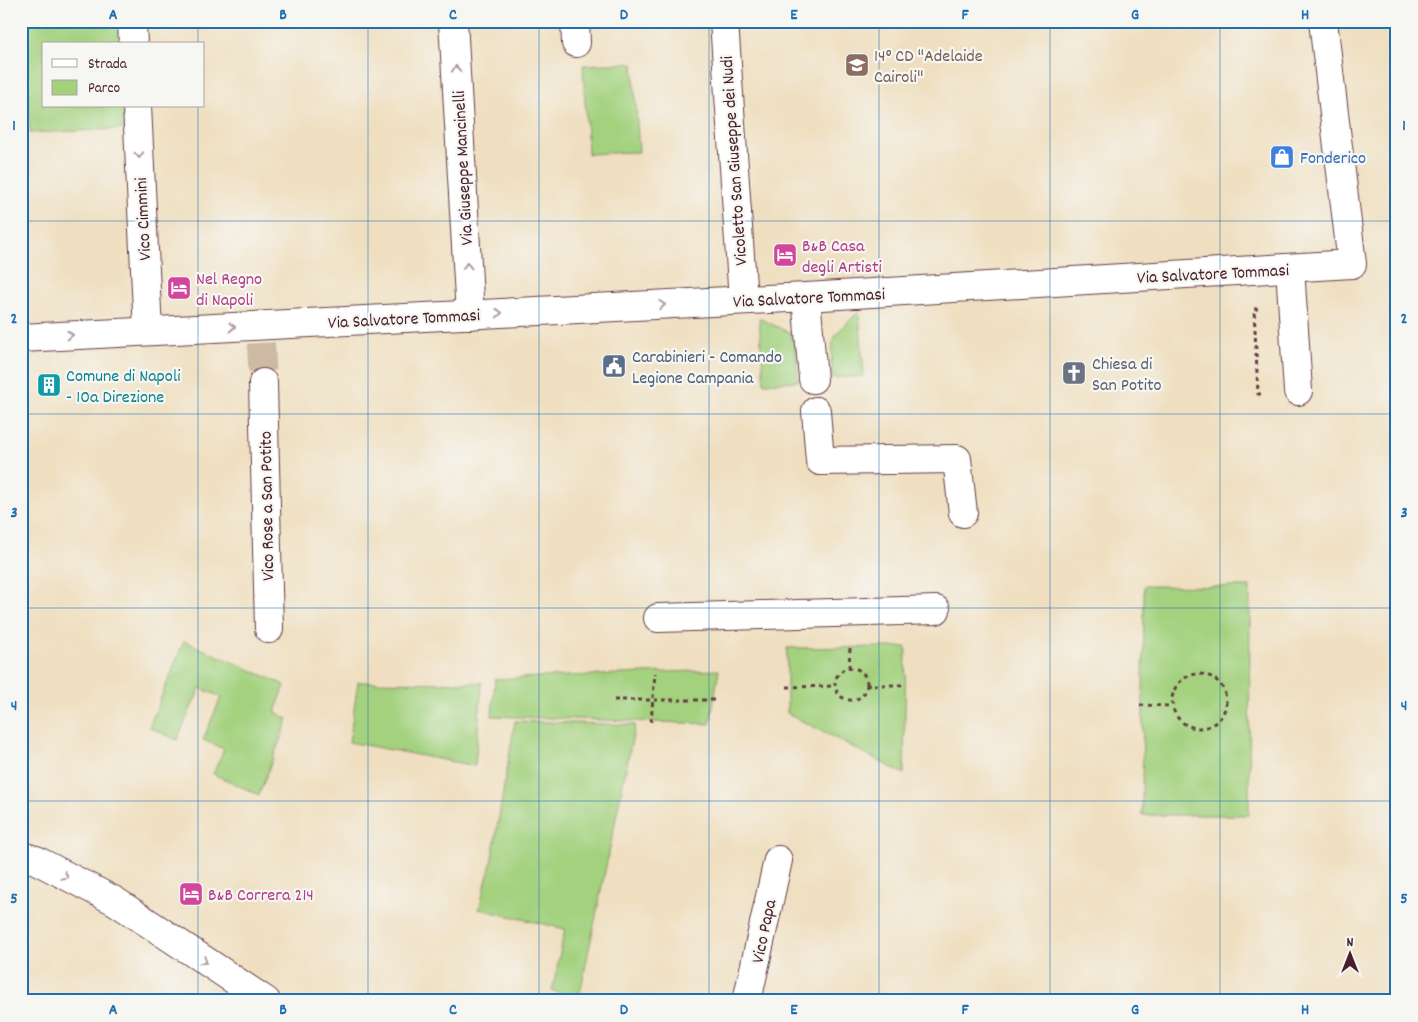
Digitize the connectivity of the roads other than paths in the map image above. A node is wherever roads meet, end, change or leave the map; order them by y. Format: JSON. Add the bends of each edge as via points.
{"nodes":[{"id":1,"x":132,"y":21,"type":"edge"},
{"id":2,"x":453,"y":21,"type":"edge"},
{"id":3,"x":724,"y":21,"type":"edge"},
{"id":4,"x":1323,"y":21,"type":"edge"},
{"id":5,"x":133,"y":42,"type":"edge"},
{"id":6,"x":136,"y":108,"type":"edge"},
{"id":7,"x":1290,"y":268,"type":"junction"},
{"id":8,"x":806,"y":297,"type":"junction"},
{"id":9,"x":743,"y":300,"type":"junction"},
{"id":10,"x":470,"y":315,"type":"junction"},
{"id":11,"x":148,"y":331,"type":"junction"},
{"id":12,"x":21,"y":338,"type":"edge"},
{"id":13,"x":813,"y":379,"type":"dead end"},
{"id":14,"x":263,"y":383,"type":"tunnel mouth"},
{"id":15,"x":1298,"y":391,"type":"dead end"},
{"id":16,"x":816,"y":411,"type":"dead end"},
{"id":17,"x":962,"y":513,"type":"dead end"},
{"id":18,"x":936,"y":610,"type":"dead end"},
{"id":19,"x":658,"y":618,"type":"dead end"},
{"id":20,"x":269,"y":629,"type":"dead end"},
{"id":21,"x":21,"y":856,"type":"edge"},
{"id":22,"x":778,"y":860,"type":"dead end"},
{"id":23,"x":254,"y":998,"type":"edge"},
{"id":24,"x":747,"y":1001,"type":"edge"}],
"edges":[{"from":1,"to":5,"type":"street"},
{"from":10,"to":2,"type":"street","name":"Via Giuseppe Mancinelli","one_way":true},
{"from":3,"to":9,"type":"street","name":"Vicoletto San Giuseppe dei Nudi"},
{"from":4,"to":7,"type":"street","name":"Via Salvatore Tommasi","via":[[1352,264]]},
{"from":6,"to":11,"type":"street","name":"Vico Cimmini","one_way":true},
{"from":7,"to":8,"type":"street","name":"Via Salvatore Tommasi"},
{"from":7,"to":15,"type":"street"},
{"from":8,"to":9,"type":"street","name":"Via Salvatore Tommasi"},
{"from":8,"to":13,"type":"street"},
{"from":10,"to":9,"type":"street","name":"Via Salvatore Tommasi","one_way":true},
{"from":11,"to":10,"type":"street","name":"Via Salvatore Tommasi","one_way":true,"via":[[261,334]]},
{"from":12,"to":11,"type":"street","name":"Via Salvatore Tommasi","one_way":true},
{"from":14,"to":20,"type":"street","name":"Vico Rose a San Potito"},
{"from":16,"to":17,"type":"street","via":[[820,462],[957,459]]},
{"from":18,"to":19,"type":"street"},
{"from":21,"to":23,"type":"street","one_way":true,"via":[[36,860],[115,902]]},
{"from":22,"to":24,"type":"street","name":"Vico Papa"}]}
